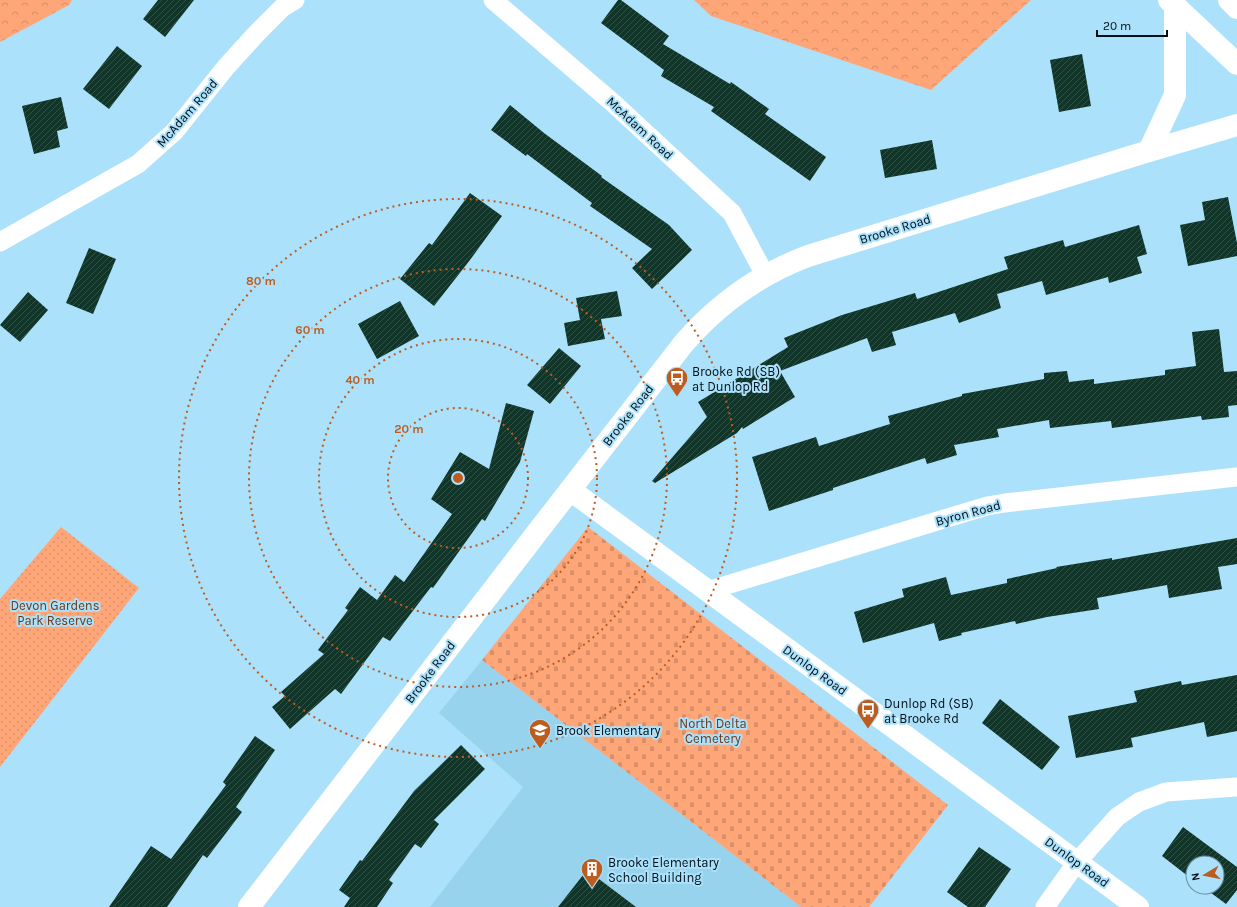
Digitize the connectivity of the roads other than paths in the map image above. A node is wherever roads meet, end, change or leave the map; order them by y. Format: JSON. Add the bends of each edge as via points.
{"nodes":[{"id":1,"x":294,"y":0,"type":"edge"},
{"id":2,"x":493,"y":0,"type":"edge"},
{"id":3,"x":1228,"y":0,"type":"edge"},
{"id":4,"x":1172,"y":3,"type":"edge"},
{"id":5,"x":1237,"y":8,"type":"edge"},
{"id":6,"x":1237,"y":64,"type":"edge"},
{"id":7,"x":1237,"y":125,"type":"edge"},
{"id":8,"x":1149,"y":151,"type":"junction"},
{"id":9,"x":0,"y":242,"type":"edge"},
{"id":10,"x":765,"y":275,"type":"junction"},
{"id":11,"x":1237,"y":477,"type":"edge"},
{"id":12,"x":570,"y":490,"type":"junction"},
{"id":13,"x":707,"y":591,"type":"junction"},
{"id":14,"x":1237,"y":787,"type":"edge"},
{"id":15,"x":1077,"y":862,"type":"junction"},
{"id":16,"x":249,"y":907,"type":"edge"},
{"id":17,"x":1045,"y":907,"type":"edge"},
{"id":18,"x":1138,"y":907,"type":"edge"}],
"edges":[{"from":1,"to":9,"type":"street","name":"McAdam Road","via":[[282,8],[257,33],[174,132],[138,164]]},
{"from":2,"to":10,"type":"street","name":"McAdam Road","via":[[612,102],[732,213]]},
{"from":3,"to":5,"type":"street"},
{"from":4,"to":6,"type":"street"},
{"from":4,"to":8,"type":"street","via":[[1175,95]]},
{"from":7,"to":8,"type":"street","name":"Brooke Road"},
{"from":8,"to":10,"type":"street","name":"Brooke Road","via":[[808,256]]},
{"from":10,"to":12,"type":"street","name":"Brooke Road","via":[[724,304],[698,327]]},
{"from":11,"to":13,"type":"street","name":"Byron Road","via":[[987,506]]},
{"from":12,"to":13,"type":"street","name":"Dunlop Road"},
{"from":12,"to":16,"type":"street","name":"Brooke Road"},
{"from":13,"to":15,"type":"street","name":"Dunlop Road"},
{"from":14,"to":15,"type":"street","via":[[1166,792],[1139,802],[1117,817]]},
{"from":15,"to":17,"type":"street"},
{"from":15,"to":18,"type":"street","name":"Dunlop Road"}]}
